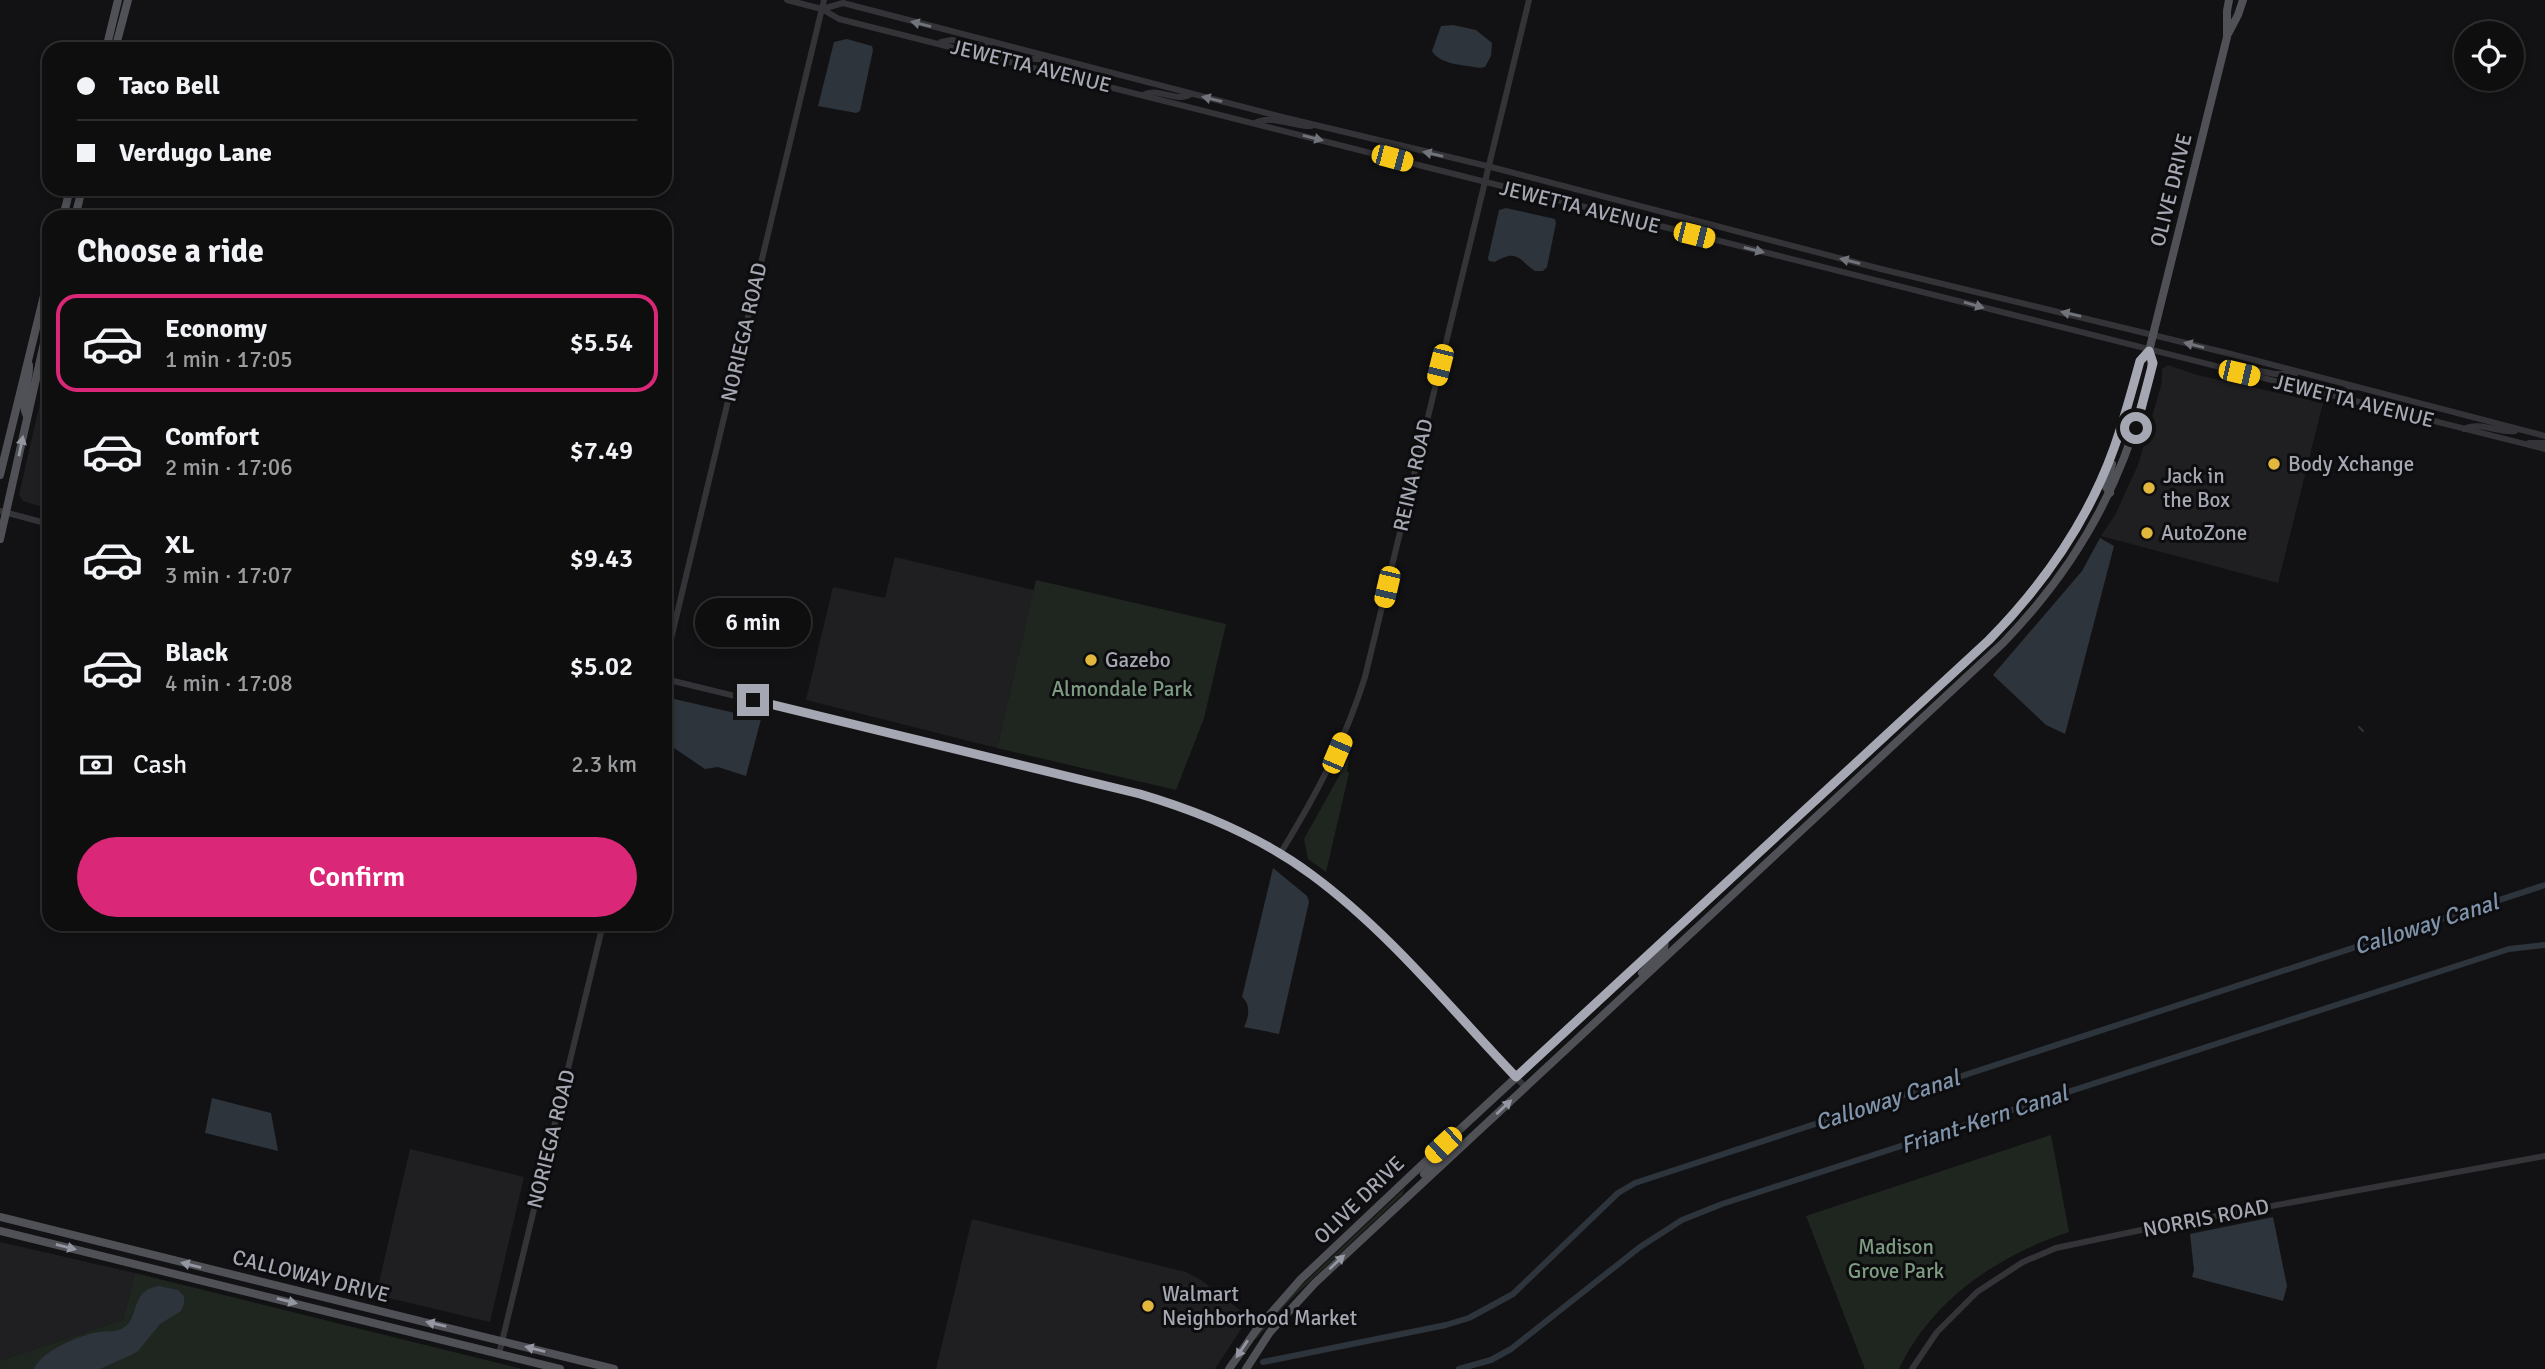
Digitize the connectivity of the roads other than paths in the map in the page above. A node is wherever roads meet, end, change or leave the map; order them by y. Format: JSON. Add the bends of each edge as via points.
{"nodes":[{"id":1,"x":118,"y":0,"type":"edge"},
{"id":2,"x":128,"y":0,"type":"edge"},
{"id":3,"x":787,"y":0,"type":"edge"},
{"id":4,"x":824,"y":0,"type":"edge"},
{"id":5,"x":1529,"y":0,"type":"edge"},
{"id":6,"x":2229,"y":0,"type":"edge"},
{"id":7,"x":2242,"y":0,"type":"edge"},
{"id":8,"x":822,"y":9,"type":"junction"},
{"id":9,"x":2227,"y":37,"type":"junction"},
{"id":10,"x":108,"y":42,"type":"edge"},
{"id":11,"x":117,"y":42,"type":"edge"},
{"id":12,"x":936,"y":42,"type":"junction"},
{"id":13,"x":992,"y":42,"type":"junction"},
{"id":14,"x":989,"y":55,"type":"junction"},
{"id":15,"x":1050,"y":58,"type":"junction"},
{"id":16,"x":1192,"y":94,"type":"junction"},
{"id":17,"x":1143,"y":95,"type":"junction"},
{"id":18,"x":1255,"y":123,"type":"junction"},
{"id":19,"x":1317,"y":125,"type":"junction"},
{"id":20,"x":1487,"y":166,"type":"junction"},
{"id":21,"x":1483,"y":182,"type":"junction"},
{"id":22,"x":42,"y":304,"type":"edge"},
{"id":23,"x":39,"y":316,"type":"junction"},
{"id":24,"x":42,"y":324,"type":"edge"},
{"id":25,"x":42,"y":331,"type":"edge"},
{"id":26,"x":2153,"y":335,"type":"junction"},
{"id":27,"x":2149,"y":351,"type":"junction"},
{"id":28,"x":42,"y":353,"type":"edge"},
{"id":29,"x":28,"y":359,"type":"junction"},
{"id":30,"x":38,"y":371,"type":"junction"},
{"id":31,"x":2239,"y":373,"type":"junction"},
{"id":32,"x":2304,"y":374,"type":"junction"},
{"id":33,"x":2286,"y":384,"type":"junction"},
{"id":34,"x":2355,"y":387,"type":"junction"},
{"id":35,"x":27,"y":416,"type":"junction"},
{"id":36,"x":2464,"y":429,"type":"junction"},
{"id":37,"x":2520,"y":430,"type":"junction"},
{"id":38,"x":2120,"y":431,"type":"junction"},
{"id":39,"x":2545,"y":436,"type":"edge"},
{"id":40,"x":2545,"y":443,"type":"edge"},
{"id":41,"x":2523,"y":444,"type":"junction"},
{"id":42,"x":2545,"y":449,"type":"edge"},
{"id":43,"x":0,"y":475,"type":"edge"},
{"id":44,"x":2110,"y":493,"type":"junction"},
{"id":45,"x":3,"y":512,"type":"edge"},
{"id":46,"x":42,"y":522,"type":"edge"},
{"id":47,"x":0,"y":539,"type":"edge"},
{"id":48,"x":2045,"y":576,"type":"junction"},
{"id":49,"x":2023,"y":622,"type":"junction"},
{"id":50,"x":672,"y":635,"type":"edge"},
{"id":51,"x":1974,"y":654,"type":"junction"},
{"id":52,"x":672,"y":681,"type":"edge"},
{"id":53,"x":1939,"y":686,"type":"junction"},
{"id":54,"x":1947,"y":694,"type":"junction"},
{"id":55,"x":1911,"y":728,"type":"junction"},
{"id":56,"x":1849,"y":770,"type":"junction"},
{"id":57,"x":1821,"y":811,"type":"junction"},
{"id":58,"x":1280,"y":854,"type":"junction"},
{"id":59,"x":601,"y":931,"type":"edge"},
{"id":60,"x":1665,"y":940,"type":"junction"},
{"id":61,"x":1640,"y":980,"type":"junction"},
{"id":62,"x":1516,"y":1077,"type":"junction"},
{"id":63,"x":1525,"y":1088,"type":"junction"},
{"id":64,"x":1443,"y":1145,"type":"junction"},
{"id":65,"x":2545,"y":1156,"type":"edge"},
{"id":66,"x":1413,"y":1191,"type":"junction"},
{"id":67,"x":0,"y":1217,"type":"edge"},
{"id":68,"x":0,"y":1231,"type":"edge"},
{"id":69,"x":502,"y":1341,"type":"junction"},
{"id":70,"x":499,"y":1354,"type":"junction"},
{"id":71,"x":560,"y":1369,"type":"edge"},
{"id":72,"x":614,"y":1369,"type":"edge"},
{"id":73,"x":1229,"y":1369,"type":"edge"},
{"id":74,"x":1246,"y":1369,"type":"edge"},
{"id":75,"x":1912,"y":1369,"type":"edge"}],
"edges":[{"from":1,"to":10,"type":"main road"},
{"from":2,"to":11,"type":"main road"},
{"from":3,"to":8,"type":"street","name":"JEWETTA AVENUE"},
{"from":4,"to":8,"type":"street","name":"NORIEGA ROAD"},
{"from":5,"to":20,"type":"street","name":"REINA ROAD"},
{"from":6,"to":9,"type":"main road","name":"OLIVE DRIVE"},
{"from":7,"to":9,"type":"main road","name":"OLIVE DRIVE"},
{"from":8,"to":12,"type":"street","name":"JEWETTA AVENUE","via":[[839,19]]},
{"from":13,"to":8,"type":"street","name":"JEWETTA AVENUE","one_way":true,"via":[[843,4]]},
{"from":8,"to":50,"type":"street","name":"NORIEGA ROAD"},
{"from":9,"to":26,"type":"main road","name":"OLIVE DRIVE"},
{"from":12,"to":13,"type":"street","via":[[952,40],[985,47]]},
{"from":12,"to":14,"type":"street","name":"JEWETTA AVENUE"},
{"from":13,"to":15,"type":"street","name":"JEWETTA AVENUE"},
{"from":14,"to":15,"type":"street","via":[[1001,53],[1036,61]]},
{"from":14,"to":17,"type":"street","name":"JEWETTA AVENUE"},
{"from":15,"to":16,"type":"street","name":"JEWETTA AVENUE"},
{"from":16,"to":17,"type":"street","via":[[1181,98],[1153,91]]},
{"from":19,"to":16,"type":"street","name":"JEWETTA AVENUE","one_way":true},
{"from":17,"to":18,"type":"street","name":"JEWETTA AVENUE"},
{"from":18,"to":19,"type":"street"},
{"from":18,"to":21,"type":"street","name":"JEWETTA AVENUE","one_way":true},
{"from":20,"to":19,"type":"street","name":"JEWETTA AVENUE","one_way":true},
{"from":20,"to":21,"type":"street","name":"REINA ROAD"},
{"from":26,"to":20,"type":"street","name":"JEWETTA AVENUE","one_way":true},
{"from":21,"to":27,"type":"street","name":"JEWETTA AVENUE","one_way":true},
{"from":21,"to":58,"type":"street","name":"REINA ROAD","via":[[1365,677],[1337,753]]},
{"from":22,"to":23,"type":"main road"},
{"from":23,"to":24,"type":"main road"},
{"from":23,"to":29,"type":"main road"},
{"from":25,"to":30,"type":"main road"},
{"from":26,"to":27,"type":"main road","name":"OLIVE DRIVE"},
{"from":32,"to":26,"type":"street","name":"JEWETTA AVENUE","one_way":true},
{"from":27,"to":31,"type":"street","name":"JEWETTA AVENUE"},
{"from":27,"to":38,"type":"main road","name":"OLIVE DRIVE","via":[[2140,361]]},
{"from":27,"to":44,"type":"main road","name":"OLIVE DRIVE","via":[[2153,363],[2136,428]]},
{"from":28,"to":30,"type":"main road"},
{"from":29,"to":35,"type":"main road","via":[[30,376],[23,406]]},
{"from":29,"to":43,"type":"main road"},
{"from":30,"to":35,"type":"main road"},
{"from":31,"to":32,"type":"street","via":[[2244,368]]},
{"from":31,"to":33,"type":"street","name":"JEWETTA AVENUE"},
{"from":32,"to":34,"type":"street","name":"JEWETTA AVENUE"},
{"from":33,"to":34,"type":"street","via":[[2303,382],[2344,391]]},
{"from":33,"to":36,"type":"street","name":"JEWETTA AVENUE"},
{"from":34,"to":37,"type":"street","name":"JEWETTA AVENUE"},
{"from":45,"to":35,"type":"main road","one_way":true},
{"from":36,"to":37,"type":"street"},
{"from":36,"to":41,"type":"street","name":"JEWETTA AVENUE"},
{"from":37,"to":39,"type":"street","name":"JEWETTA AVENUE"},
{"from":38,"to":44,"type":"main road","via":[[2106,487]]},
{"from":38,"to":48,"type":"main road","name":"OLIVE DRIVE","via":[[2091,500]]},
{"from":40,"to":41,"type":"street"},
{"from":41,"to":42,"type":"street","name":"JEWETTA AVENUE"},
{"from":44,"to":49,"type":"main road","name":"OLIVE DRIVE","via":[[2078,550]]},
{"from":45,"to":46,"type":"street"},
{"from":45,"to":47,"type":"main road"},
{"from":48,"to":49,"type":"main road","via":[[2047,584]]},
{"from":48,"to":51,"type":"main road","name":"OLIVE DRIVE"},
{"from":49,"to":54,"type":"main road","name":"OLIVE DRIVE"},
{"from":51,"to":53,"type":"main road","name":"OLIVE DRIVE"},
{"from":51,"to":54,"type":"main road"},
{"from":52,"to":58,"type":"street","via":[[1140,794],[1211,818]]},
{"from":53,"to":55,"type":"main road","via":[[1938,696]]},
{"from":53,"to":56,"type":"main road","name":"OLIVE DRIVE"},
{"from":54,"to":55,"type":"main road","name":"OLIVE DRIVE"},
{"from":55,"to":57,"type":"main road","name":"OLIVE DRIVE"},
{"from":56,"to":57,"type":"main road"},
{"from":56,"to":60,"type":"main road","name":"OLIVE DRIVE"},
{"from":57,"to":61,"type":"main road","name":"OLIVE DRIVE"},
{"from":58,"to":62,"type":"street","via":[[1359,913]]},
{"from":59,"to":69,"type":"street","name":"NORIEGA ROAD"},
{"from":60,"to":61,"type":"main road","via":[[1664,949],[1642,971]]},
{"from":60,"to":62,"type":"main road","name":"OLIVE DRIVE"},
{"from":61,"to":63,"type":"main road","name":"OLIVE DRIVE"},
{"from":62,"to":63,"type":"street"},
{"from":62,"to":64,"type":"main road","name":"OLIVE DRIVE"},
{"from":66,"to":63,"type":"main road","name":"OLIVE DRIVE","one_way":true},
{"from":64,"to":66,"type":"main road","via":[[1441,1156]]},
{"from":64,"to":73,"type":"main road","name":"OLIVE DRIVE","one_way":true,"via":[[1287,1294]]},
{"from":65,"to":75,"type":"street","name":"NORRIS ROAD","via":[[2056,1248],[2007,1271],[1977,1292],[1937,1332]]},
{"from":74,"to":66,"type":"main road","name":"OLIVE DRIVE","one_way":true,"via":[[1300,1297]]},
{"from":69,"to":67,"type":"main road","name":"CALLOWAY DRIVE","one_way":true},
{"from":68,"to":70,"type":"main road","name":"CALLOWAY DRIVE","one_way":true},
{"from":69,"to":70,"type":"street","name":"NORIEGA ROAD"},
{"from":72,"to":69,"type":"main road","name":"CALLOWAY DRIVE","one_way":true},
{"from":70,"to":71,"type":"main road","name":"CALLOWAY DRIVE"}]}
